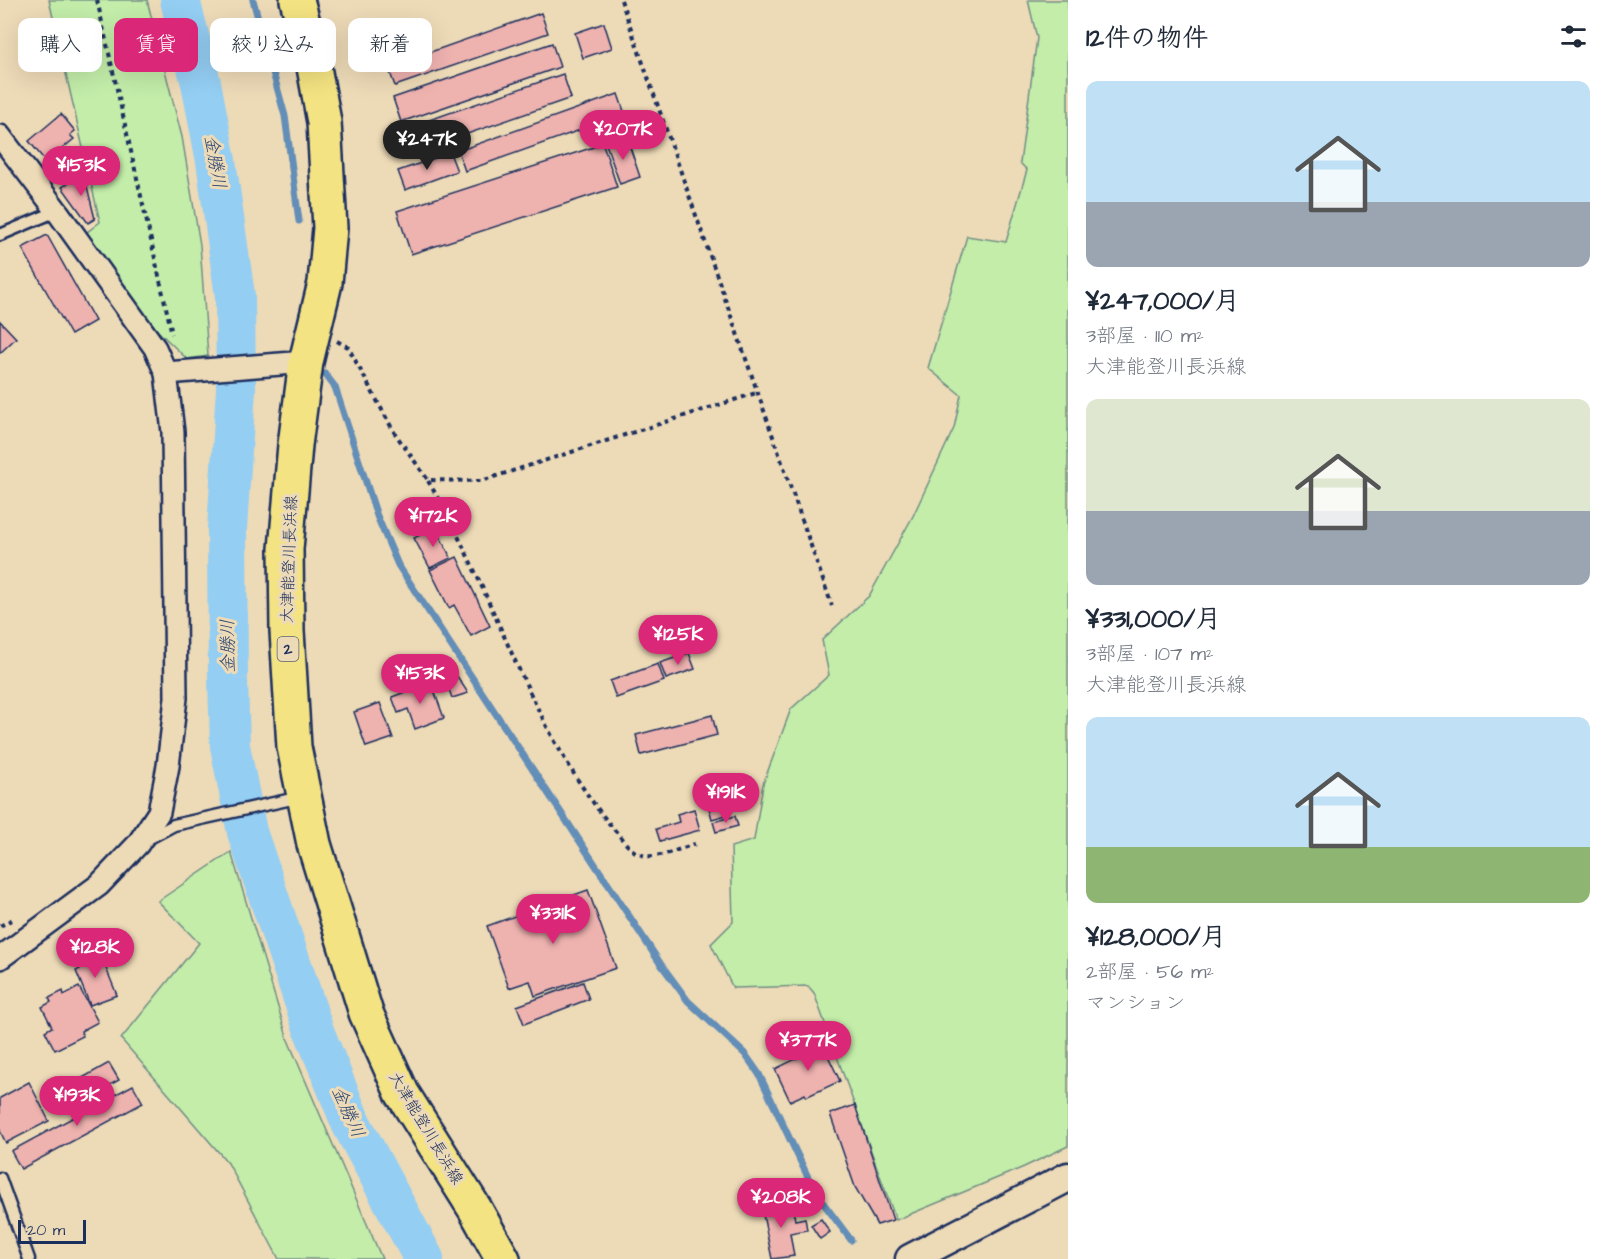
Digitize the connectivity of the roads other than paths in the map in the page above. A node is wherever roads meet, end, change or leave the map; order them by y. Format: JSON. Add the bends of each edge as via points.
{"nodes":[{"id":1,"x":297,"y":0,"type":"edge"},
{"id":2,"x":0,"y":136,"type":"edge"},
{"id":3,"x":57,"y":211,"type":"junction"},
{"id":4,"x":0,"y":235,"type":"edge"},
{"id":5,"x":299,"y":362,"type":"junction"},
{"id":6,"x":166,"y":373,"type":"junction"},
{"id":7,"x":296,"y":798,"type":"junction"},
{"id":8,"x":138,"y":844,"type":"junction"},
{"id":9,"x":0,"y":958,"type":"edge"},
{"id":10,"x":1068,"y":1177,"type":"edge"},
{"id":11,"x":0,"y":1178,"type":"edge"},
{"id":12,"x":29,"y":1259,"type":"edge"},
{"id":13,"x":502,"y":1259,"type":"edge"},
{"id":14,"x":910,"y":1259,"type":"edge"}],
"edges":[{"from":1,"to":5,"type":"main road","name":"大津能登川長浜線","number":"2","via":[[324,122],[330,228],[326,283],[315,329]]},
{"from":2,"to":3,"type":"street"},
{"from":3,"to":4,"type":"lane"},
{"from":3,"to":6,"type":"street","via":[[155,348]]},
{"from":5,"to":6,"type":"street"},
{"from":5,"to":7,"type":"main road","name":"大津能登川長浜線","number":"2","via":[[286,549]]},
{"from":6,"to":8,"type":"street","via":[[173,432],[176,698],[159,812]]},
{"from":7,"to":8,"type":"lane","via":[[174,825]]},
{"from":7,"to":13,"type":"main road","name":"大津能登川長浜線","number":"2","via":[[366,1013],[402,1093]]},
{"from":8,"to":9,"type":"street","via":[[99,885]]},
{"from":10,"to":14,"type":"street"},
{"from":11,"to":12,"type":"lane"}]}
